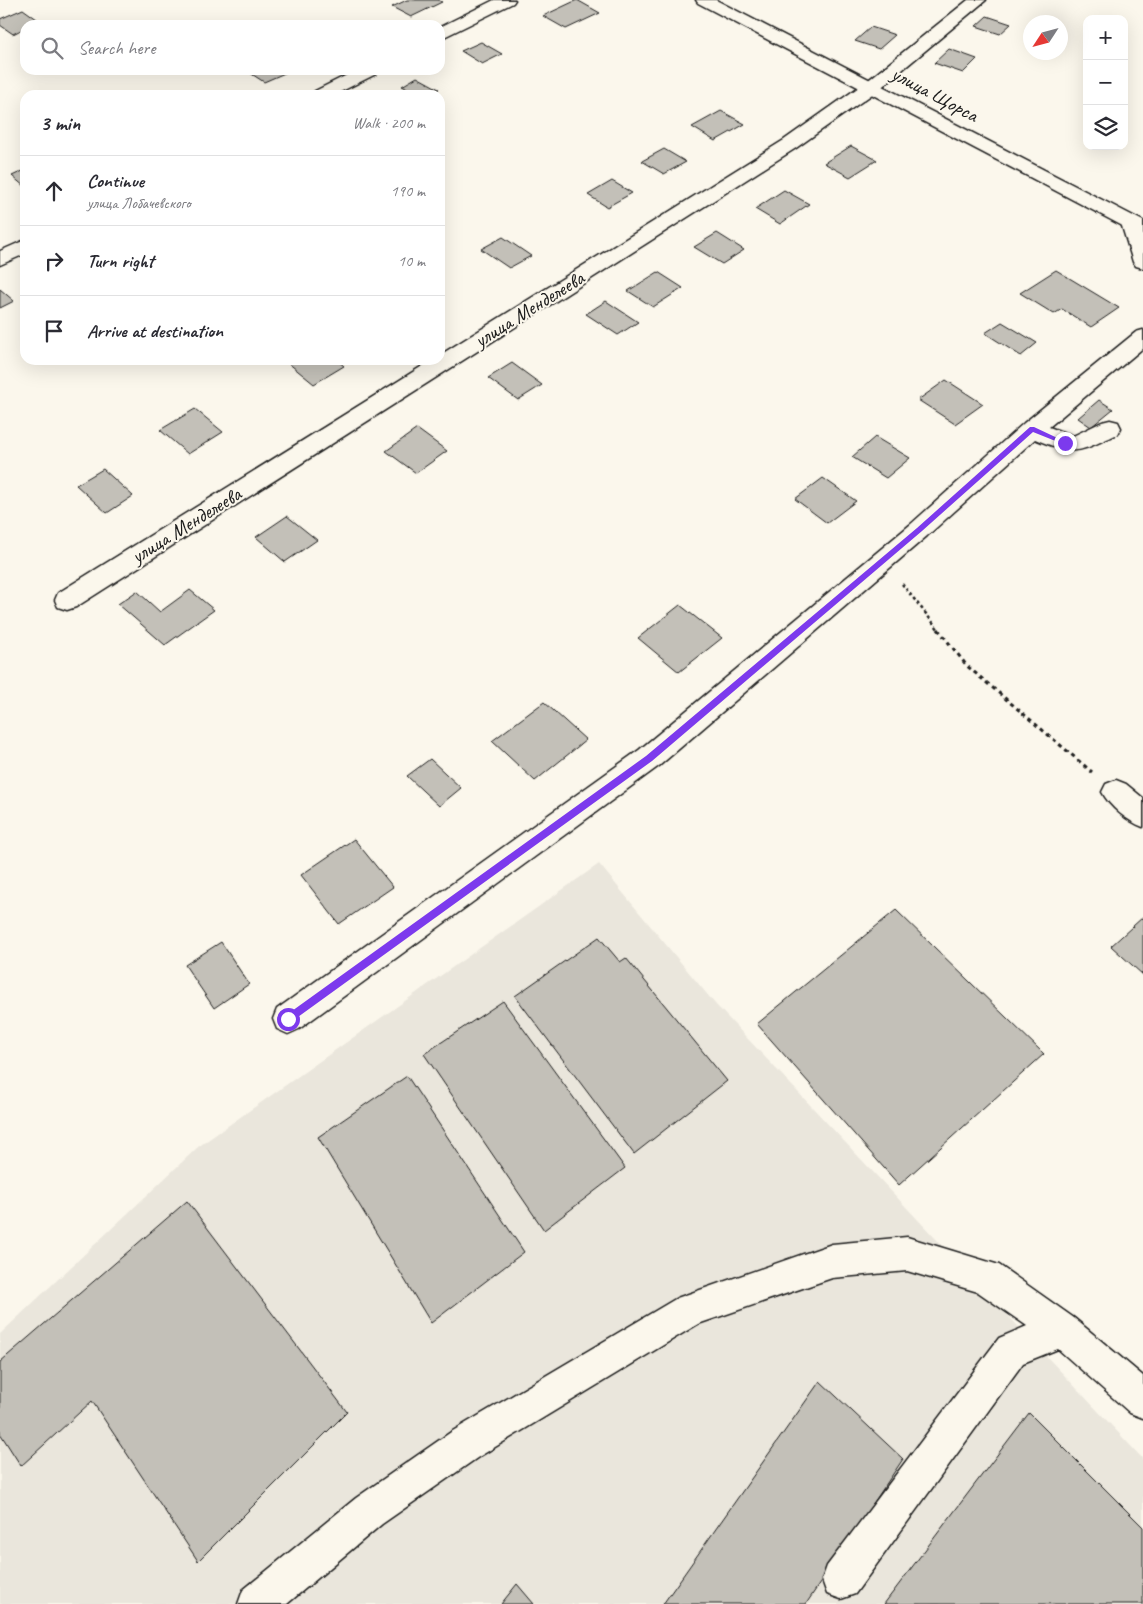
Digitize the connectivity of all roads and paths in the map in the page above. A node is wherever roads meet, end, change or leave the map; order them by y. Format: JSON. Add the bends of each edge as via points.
{"nodes":[{"id":1,"x":507,"y":0,"type":"edge"},
{"id":2,"x":705,"y":0,"type":"edge"},
{"id":3,"x":978,"y":0,"type":"edge"},
{"id":4,"x":445,"y":31,"type":"edge"},
{"id":5,"x":360,"y":75,"type":"edge"},
{"id":6,"x":872,"y":86,"type":"junction"},
{"id":7,"x":331,"y":90,"type":"edge"},
{"id":8,"x":1137,"y":226,"type":"edge"},
{"id":9,"x":20,"y":249,"type":"edge"},
{"id":10,"x":0,"y":259,"type":"edge"},
{"id":11,"x":1143,"y":262,"type":"edge"},
{"id":12,"x":1143,"y":337,"type":"edge"},
{"id":13,"x":445,"y":362,"type":"edge"},
{"id":14,"x":440,"y":365,"type":"edge"},
{"id":15,"x":1110,"y":428,"type":"dead end"},
{"id":16,"x":1032,"y":429,"type":"junction"},
{"id":17,"x":880,"y":562,"type":"junction"},
{"id":18,"x":67,"y":600,"type":"dead end"},
{"id":19,"x":1116,"y":792,"type":"joint"},
{"id":20,"x":1143,"y":815,"type":"edge"},
{"id":21,"x":288,"y":1019,"type":"dead end"},
{"id":22,"x":1062,"y":1330,"type":"junction"},
{"id":23,"x":1143,"y":1400,"type":"edge"},
{"id":24,"x":841,"y":1580,"type":"dead end"},
{"id":25,"x":257,"y":1604,"type":"edge"}],
"edges":[{"from":1,"to":4,"type":"street"},
{"from":2,"to":6,"type":"street","name":"улица Щорса"},
{"from":3,"to":6,"type":"street","name":"улица Менделеева"},
{"from":5,"to":7,"type":"street"},
{"from":6,"to":8,"type":"street","name":"улица Щорса"},
{"from":6,"to":13,"type":"street","name":"улица Менделеева","via":[[790,144]]},
{"from":8,"to":11,"type":"street"},
{"from":9,"to":10,"type":"street"},
{"from":12,"to":16,"type":"street"},
{"from":14,"to":18,"type":"street","name":"улица Менделеева"},
{"from":15,"to":16,"type":"street","via":[[1075,444]]},
{"from":16,"to":17,"type":"street"},
{"from":17,"to":19,"type":"path","via":[[907,589],[967,666]]},
{"from":17,"to":21,"type":"street","via":[[649,758]]},
{"from":19,"to":20,"type":"street"},
{"from":22,"to":23,"type":"street"},
{"from":22,"to":24,"type":"street","via":[[1011,1350]]},
{"from":22,"to":25,"type":"street","via":[[987,1277],[907,1254],[832,1261],[690,1310],[464,1445],[370,1511]]}]}
